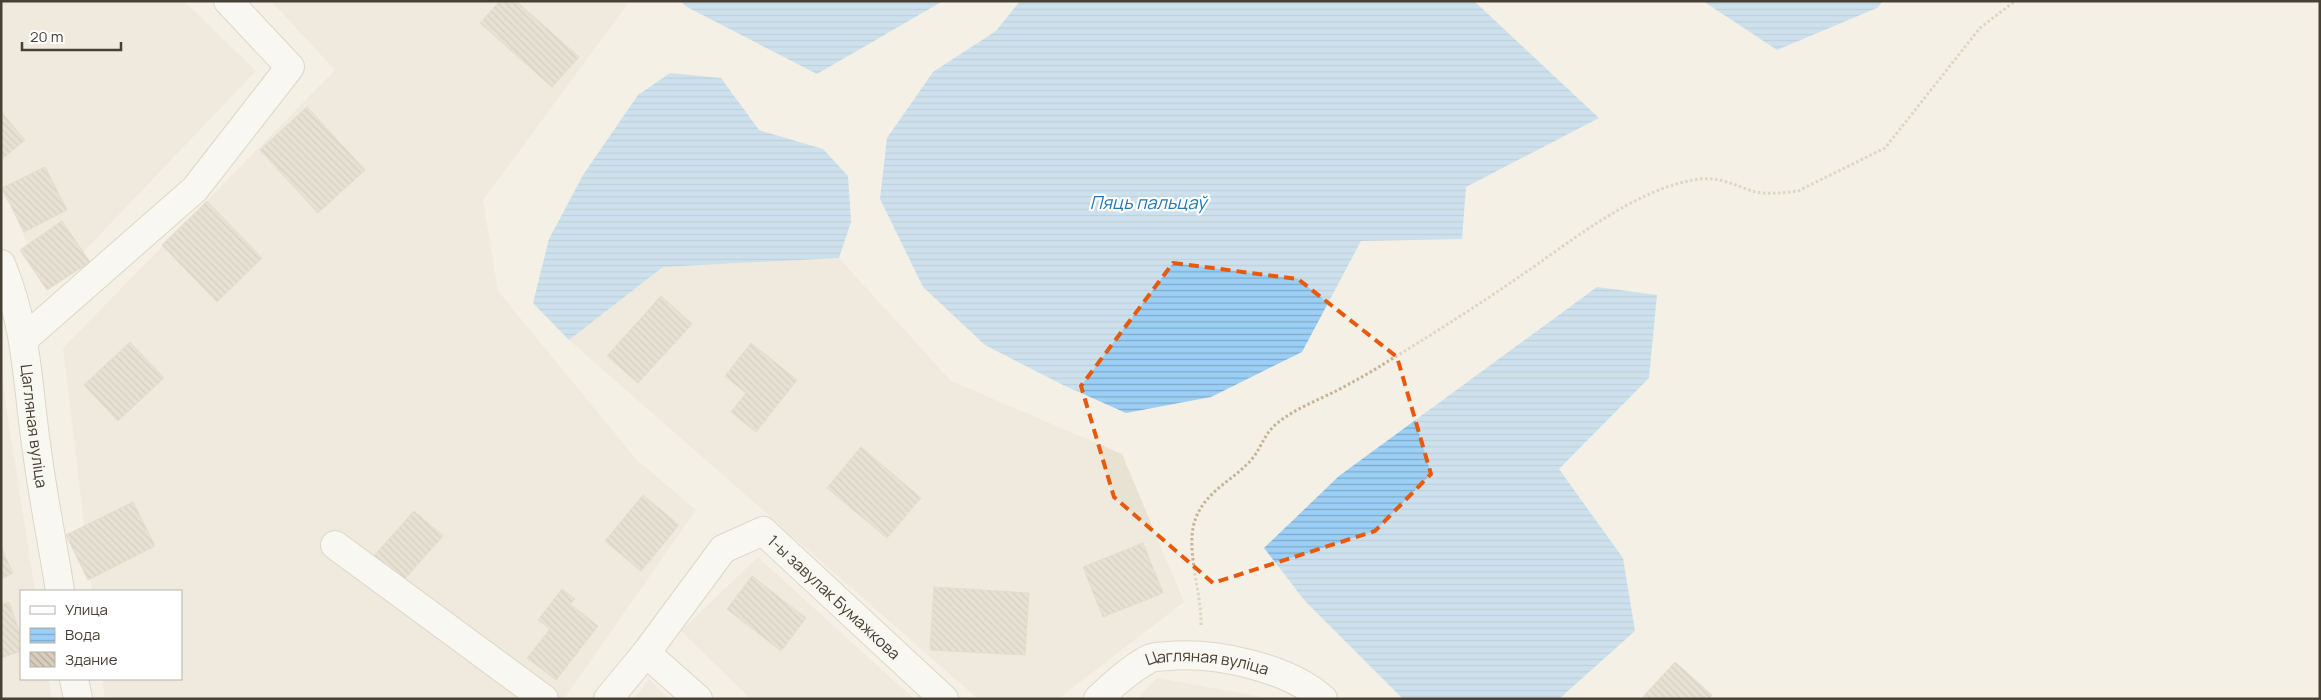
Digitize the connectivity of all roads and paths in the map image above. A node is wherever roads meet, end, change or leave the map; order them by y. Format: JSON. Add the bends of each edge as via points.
{"nodes":[{"id":1,"x":228,"y":1,"type":"edge"},
{"id":2,"x":2015,"y":1,"type":"edge"},
{"id":3,"x":1,"y":264,"type":"edge"},
{"id":4,"x":24,"y":339,"type":"junction"},
{"id":5,"x":334,"y":545,"type":"dead end"},
{"id":6,"x":60,"y":590,"type":"edge"},
{"id":7,"x":646,"y":653,"type":"junction"},
{"id":8,"x":1200,"y":656,"type":"junction"},
{"id":9,"x":74,"y":680,"type":"edge"},
{"id":10,"x":78,"y":699,"type":"edge"},
{"id":11,"x":544,"y":699,"type":"edge"},
{"id":12,"x":608,"y":699,"type":"edge"},
{"id":13,"x":698,"y":699,"type":"edge"},
{"id":14,"x":944,"y":699,"type":"edge"},
{"id":15,"x":1098,"y":699,"type":"edge"},
{"id":16,"x":1323,"y":699,"type":"edge"}],
"edges":[{"from":1,"to":4,"type":"street","via":[[290,66],[195,189]]},
{"from":2,"to":8,"type":"path","via":[[1980,28],[1885,148],[1798,191],[1754,191],[1720,180],[1701,179],[1662,189],[1606,217],[1449,324],[1275,425],[1254,457],[1210,496],[1193,529],[1192,558],[1202,604]]},
{"from":3,"to":4,"type":"street","name":"Цагляная вуліца"},
{"from":4,"to":6,"type":"street","name":"Цагляная вуліца","via":[[36,451]]},
{"from":5,"to":11,"type":"street"},
{"from":7,"to":12,"type":"street","name":"1-ы завулак Бумажкова"},
{"from":7,"to":13,"type":"street"},
{"from":7,"to":14,"type":"street","name":"1-ы завулак Бумажкова","via":[[723,548],[763,531]]},
{"from":8,"to":15,"type":"street","name":"Цагляная вуліца","via":[[1150,658]]},
{"from":8,"to":16,"type":"street","name":"Цагляная вуліца","via":[[1225,658],[1274,672],[1313,689]]},
{"from":9,"to":10,"type":"street"}]}
